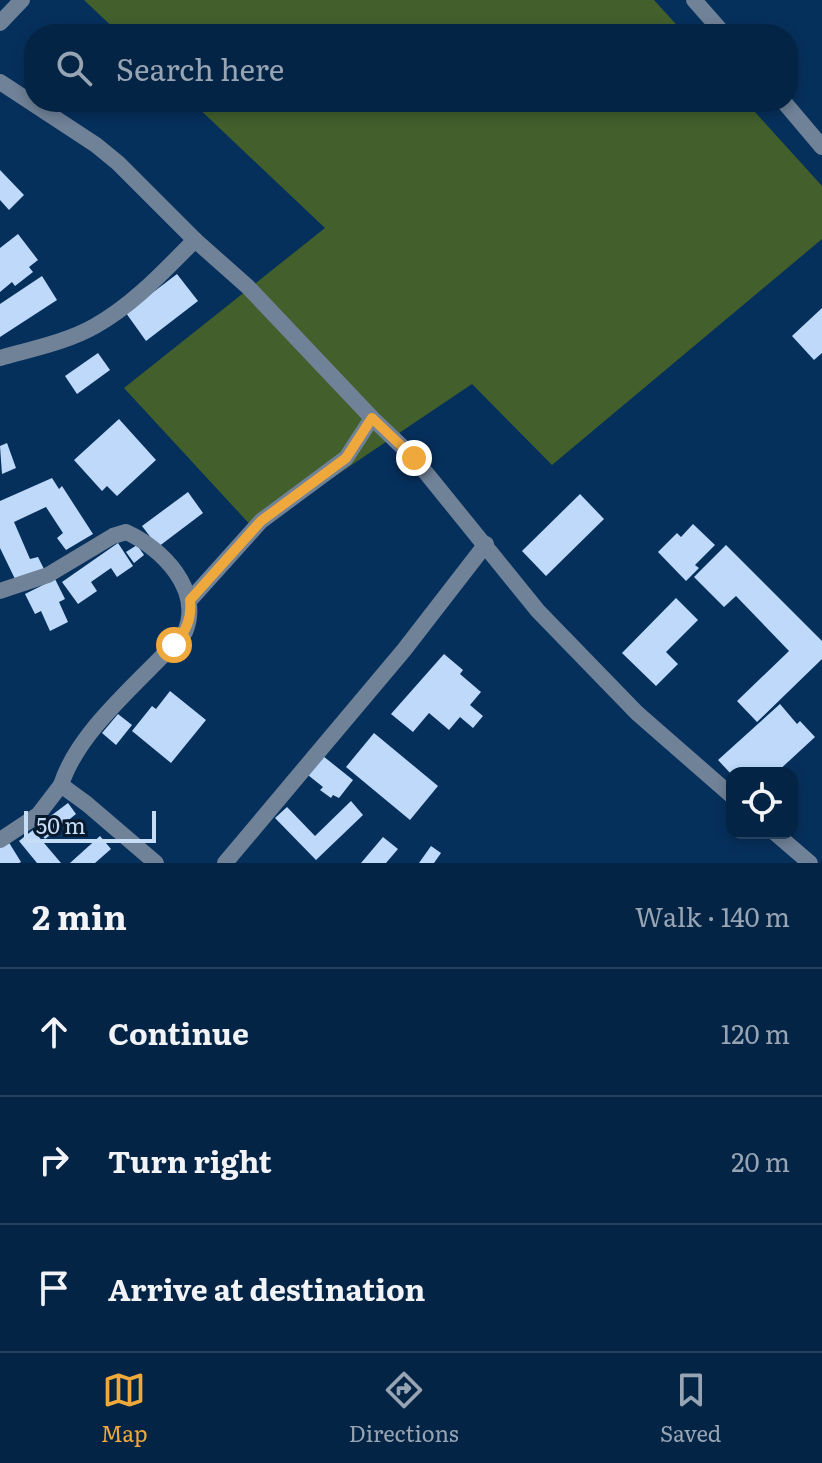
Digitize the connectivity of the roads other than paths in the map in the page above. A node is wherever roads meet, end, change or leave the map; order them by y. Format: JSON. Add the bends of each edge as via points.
{"nodes":[{"id":1,"x":22,"y":0,"type":"edge"},
{"id":2,"x":694,"y":0,"type":"edge"},
{"id":3,"x":0,"y":23,"type":"edge"},
{"id":4,"x":715,"y":24,"type":"edge"},
{"id":5,"x":0,"y":82,"type":"edge"},
{"id":6,"x":24,"y":98,"type":"edge"},
{"id":7,"x":46,"y":112,"type":"edge"},
{"id":8,"x":792,"y":112,"type":"edge"},
{"id":9,"x":822,"y":147,"type":"edge"},
{"id":10,"x":195,"y":240,"type":"junction"},
{"id":11,"x":0,"y":358,"type":"edge"},
{"id":12,"x":372,"y":418,"type":"junction"},
{"id":13,"x":486,"y":544,"type":"junction"},
{"id":14,"x":0,"y":591,"type":"edge"},
{"id":15,"x":190,"y":600,"type":"junction"},
{"id":16,"x":61,"y":785,"type":"junction"},
{"id":17,"x":726,"y":791,"type":"edge"},
{"id":18,"x":782,"y":839,"type":"edge"},
{"id":19,"x":0,"y":840,"type":"edge"},
{"id":20,"x":156,"y":863,"type":"edge"},
{"id":21,"x":225,"y":863,"type":"edge"},
{"id":22,"x":810,"y":863,"type":"edge"}],
"edges":[{"from":1,"to":3,"type":"street"},
{"from":2,"to":4,"type":"street"},
{"from":5,"to":6,"type":"street"},
{"from":7,"to":10,"type":"street","via":[[118,163]]},
{"from":8,"to":9,"type":"street"},
{"from":10,"to":11,"type":"street","via":[[143,291],[94,327]]},
{"from":10,"to":12,"type":"street"},
{"from":12,"to":13,"type":"street","via":[[414,458]]},
{"from":12,"to":15,"type":"street","via":[[346,458],[261,521]]},
{"from":13,"to":17,"type":"street","via":[[538,611],[637,713]]},
{"from":13,"to":21,"type":"street"},
{"from":14,"to":15,"type":"street","via":[[48,575],[126,532],[174,571]]},
{"from":15,"to":16,"type":"street","via":[[185,632],[77,750]]},
{"from":16,"to":19,"type":"street","via":[[38,815]]},
{"from":16,"to":20,"type":"street"},
{"from":18,"to":22,"type":"street"}]}
